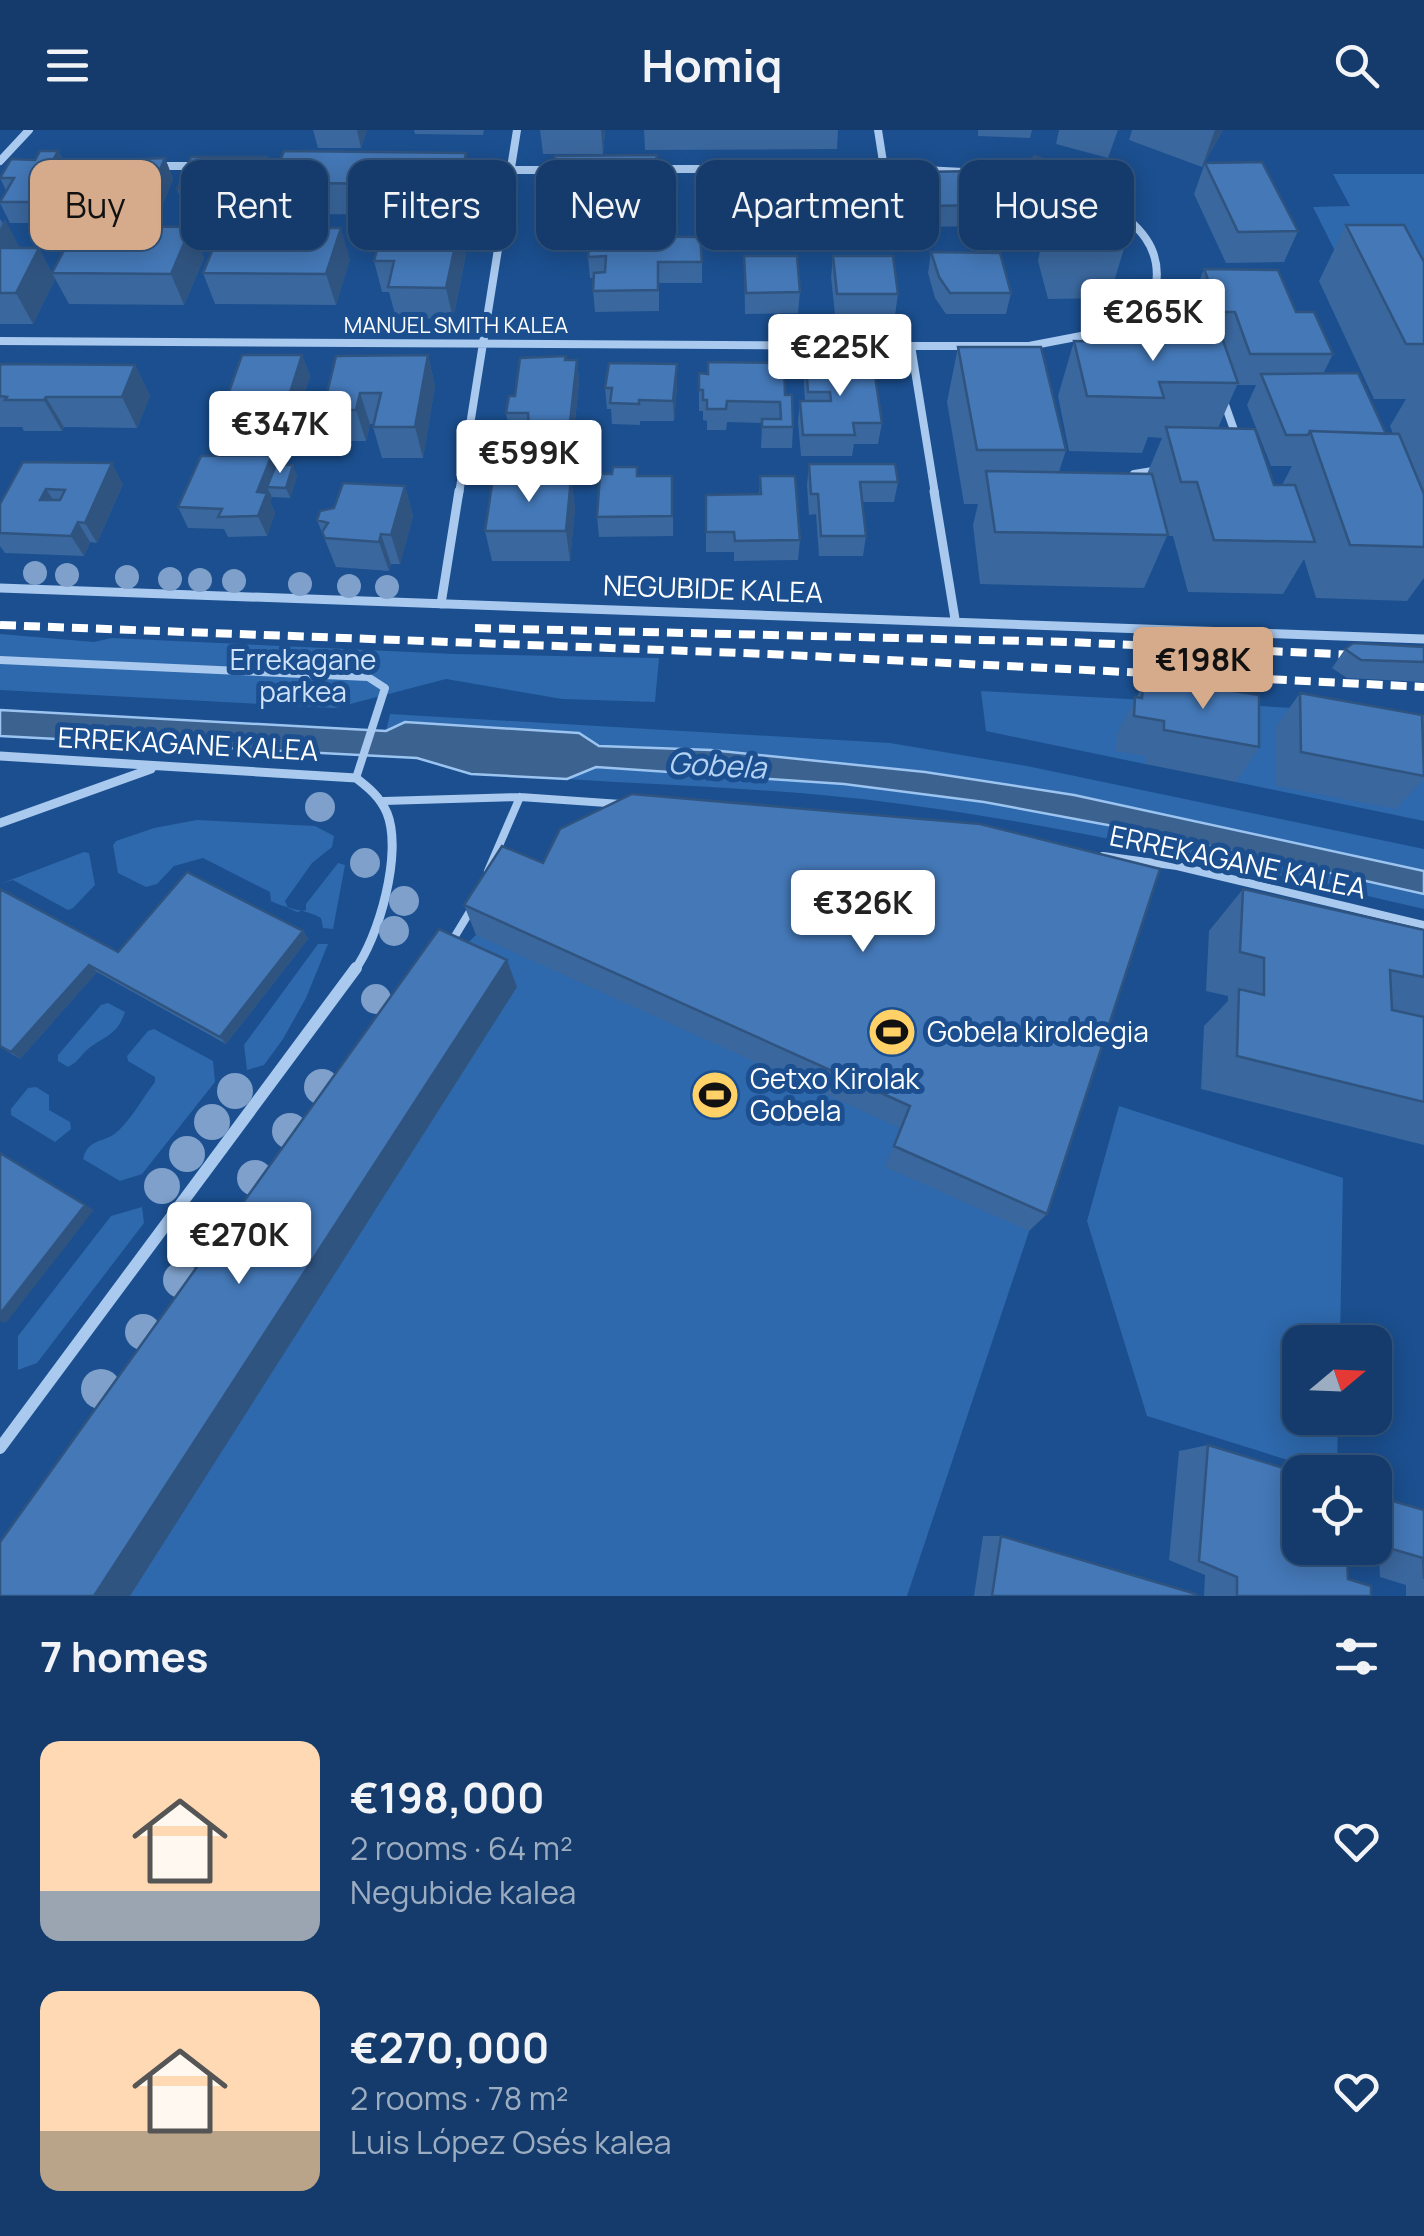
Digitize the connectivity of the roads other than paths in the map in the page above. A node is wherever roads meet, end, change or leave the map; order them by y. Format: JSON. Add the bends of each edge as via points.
{"nodes":[{"id":1,"x":29,"y":130,"type":"edge"},
{"id":2,"x":517,"y":130,"type":"edge"},
{"id":3,"x":878,"y":130,"type":"edge"},
{"id":4,"x":510,"y":160,"type":"edge"},
{"id":5,"x":883,"y":160,"type":"edge"},
{"id":6,"x":0,"y":163,"type":"edge"},
{"id":7,"x":20,"y":164,"type":"edge"},
{"id":8,"x":1134,"y":222,"type":"edge"},
{"id":9,"x":496,"y":250,"type":"edge"},
{"id":10,"x":1117,"y":320,"type":"junction"},
{"id":11,"x":0,"y":341,"type":"edge"},
{"id":12,"x":483,"y":342,"type":"junction"},
{"id":13,"x":912,"y":346,"type":"junction"},
{"id":14,"x":1164,"y":347,"type":"edge"},
{"id":15,"x":1218,"y":388,"type":"edge"},
{"id":16,"x":1240,"y":448,"type":"edge"},
{"id":17,"x":1171,"y":468,"type":"edge"},
{"id":18,"x":1134,"y":474,"type":"edge"},
{"id":19,"x":0,"y":588,"type":"edge"},
{"id":20,"x":441,"y":604,"type":"junction"},
{"id":21,"x":955,"y":620,"type":"junction"},
{"id":22,"x":1424,"y":639,"type":"edge"},
{"id":23,"x":0,"y":660,"type":"edge"},
{"id":24,"x":0,"y":756,"type":"edge"},
{"id":25,"x":156,"y":767,"type":"junction"},
{"id":26,"x":356,"y":778,"type":"junction"},
{"id":27,"x":520,"y":797,"type":"junction"},
{"id":28,"x":384,"y":801,"type":"junction"},
{"id":29,"x":639,"y":806,"type":"edge"},
{"id":30,"x":0,"y":823,"type":"edge"},
{"id":31,"x":1098,"y":855,"type":"edge"},
{"id":32,"x":482,"y":885,"type":"edge"},
{"id":33,"x":474,"y":903,"type":"edge"},
{"id":34,"x":1424,"y":925,"type":"edge"},
{"id":35,"x":444,"y":953,"type":"edge"},
{"id":36,"x":0,"y":1448,"type":"edge"}],
"edges":[{"from":1,"to":6,"type":"street"},
{"from":2,"to":4,"type":"street"},
{"from":3,"to":5,"type":"street"},
{"from":6,"to":7,"type":"street"},
{"from":8,"to":10,"type":"street","name":"MANUEL SMITH KALEA","via":[[1145,230],[1158,277],[1155,291]]},
{"from":9,"to":12,"type":"street"},
{"from":10,"to":13,"type":"street","name":"MANUEL SMITH KALEA","via":[[1102,332],[1029,346]]},
{"from":10,"to":14,"type":"street"},
{"from":11,"to":12,"type":"street","name":"MANUEL SMITH KALEA"},
{"from":12,"to":13,"type":"street","name":"MANUEL SMITH KALEA"},
{"from":12,"to":20,"type":"street"},
{"from":13,"to":21,"type":"street"},
{"from":15,"to":16,"type":"street"},
{"from":17,"to":18,"type":"street"},
{"from":19,"to":20,"type":"street","name":"NEGUBIDE KALEA"},
{"from":20,"to":21,"type":"street","name":"NEGUBIDE KALEA"},
{"from":21,"to":22,"type":"street","name":"NEGUBIDE KALEA"},
{"from":23,"to":26,"type":"street","via":[[368,677],[384,688]]},
{"from":24,"to":25,"type":"street","name":"ERREKAGANE KALEA"},
{"from":25,"to":26,"type":"street","name":"ERREKAGANE KALEA"},
{"from":25,"to":30,"type":"street"},
{"from":26,"to":28,"type":"street","name":"ERREKAGANE KALEA"},
{"from":27,"to":28,"type":"street"},
{"from":27,"to":29,"type":"street"},
{"from":27,"to":32,"type":"street"},
{"from":28,"to":36,"type":"street","via":[[394,835],[382,908],[360,963]]},
{"from":31,"to":34,"type":"street","name":"ERREKAGANE KALEA","via":[[1176,866]]},
{"from":33,"to":35,"type":"street"}]}
